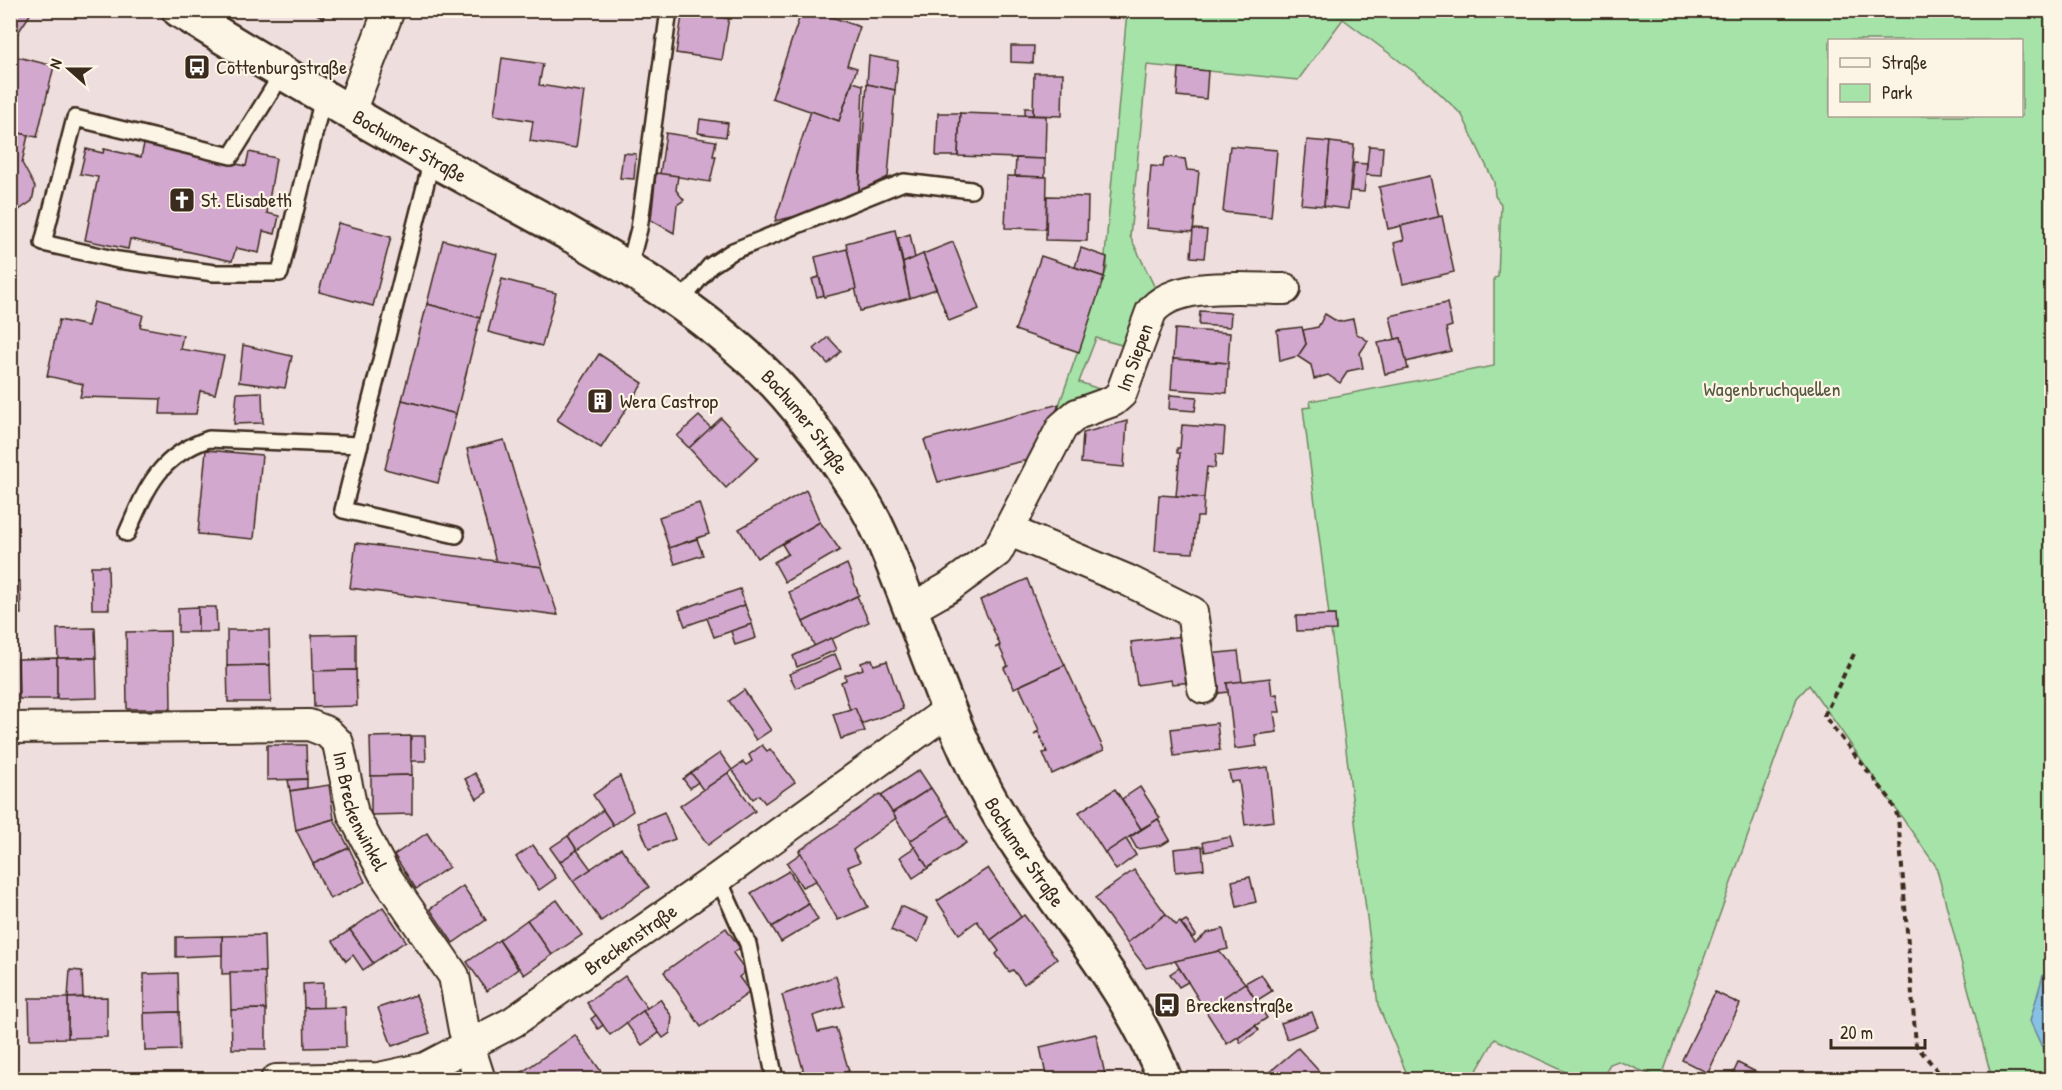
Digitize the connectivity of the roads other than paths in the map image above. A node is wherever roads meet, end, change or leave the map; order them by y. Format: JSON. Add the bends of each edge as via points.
{"nodes":[{"id":1,"x":179,"y":10,"type":"edge"},
{"id":2,"x":389,"y":10,"type":"edge"},
{"id":3,"x":669,"y":10,"type":"edge"},
{"id":4,"x":282,"y":74,"type":"junction"},
{"id":5,"x":336,"y":105,"type":"junction"},
{"id":6,"x":432,"y":159,"type":"junction"},
{"id":7,"x":971,"y":190,"type":"dead end"},
{"id":8,"x":629,"y":267,"type":"junction"},
{"id":9,"x":1285,"y":289,"type":"dead end"},
{"id":10,"x":681,"y":302,"type":"junction"},
{"id":11,"x":360,"y":445,"type":"junction"},
{"id":12,"x":1010,"y":531,"type":"junction"},
{"id":13,"x":127,"y":533,"type":"dead end"},
{"id":14,"x":456,"y":535,"type":"dead end"},
{"id":15,"x":910,"y":609,"type":"junction"},
{"id":16,"x":1203,"y":688,"type":"dead end"},
{"id":17,"x":949,"y":710,"type":"junction"},
{"id":18,"x":10,"y":728,"type":"edge"},
{"id":19,"x":718,"y":878,"type":"junction"},
{"id":20,"x":469,"y":1046,"type":"junction"},
{"id":21,"x":276,"y":1080,"type":"edge"},
{"id":22,"x":480,"y":1080,"type":"edge"},
{"id":23,"x":774,"y":1080,"type":"edge"},
{"id":24,"x":1165,"y":1080,"type":"edge"}],
"edges":[{"from":1,"to":4,"type":"main road","name":"Bochumer Straße"},
{"from":2,"to":5,"type":"street"},
{"from":3,"to":8,"type":"lane","via":[[639,229]]},
{"from":4,"to":5,"type":"main road","name":"Bochumer Straße"},
{"from":4,"to":5,"type":"lane","via":[[231,156],[75,118],[43,243],[118,261],[214,273],[280,273]]},
{"from":5,"to":6,"type":"main road","name":"Bochumer Straße"},
{"from":6,"to":8,"type":"main road","name":"Bochumer Straße"},
{"from":6,"to":11,"type":"lane"},
{"from":7,"to":10,"type":"lane","via":[[904,182],[733,251],[710,266]]},
{"from":8,"to":10,"type":"main road","name":"Bochumer Straße"},
{"from":9,"to":12,"type":"street","name":"Im Siepen","via":[[1208,288],[1158,303],[1151,312],[1121,394],[1113,401],[1077,414],[1062,427]]},
{"from":10,"to":15,"type":"main road","name":"Bochumer Straße","via":[[772,381],[822,440],[876,524]]},
{"from":11,"to":13,"type":"lane","via":[[209,439],[186,447],[162,467]]},
{"from":11,"to":14,"type":"lane","via":[[343,510]]},
{"from":12,"to":15,"type":"street","name":"Im Siepen","via":[[997,552],[948,588]]},
{"from":12,"to":16,"type":"street","via":[[1192,612]]},
{"from":15,"to":17,"type":"main road","name":"Bochumer Straße"},
{"from":17,"to":19,"type":"street","name":"Breckenstraße"},
{"from":17,"to":24,"type":"main road","name":"Bochumer Straße","via":[[982,784],[1134,1016]]},
{"from":18,"to":20,"type":"street","name":"Im Breckenwinkel","via":[[309,725],[327,732],[338,742],[354,814],[385,875],[454,976]]},
{"from":19,"to":20,"type":"street","name":"Breckenstraße","via":[[513,1022]]},
{"from":19,"to":23,"type":"lane","via":[[748,944]]},
{"from":20,"to":21,"type":"street","name":"Breckenstraße","via":[[425,1068],[379,1078]]},
{"from":20,"to":22,"type":"street","name":"Im Breckenwinkel"}]}
